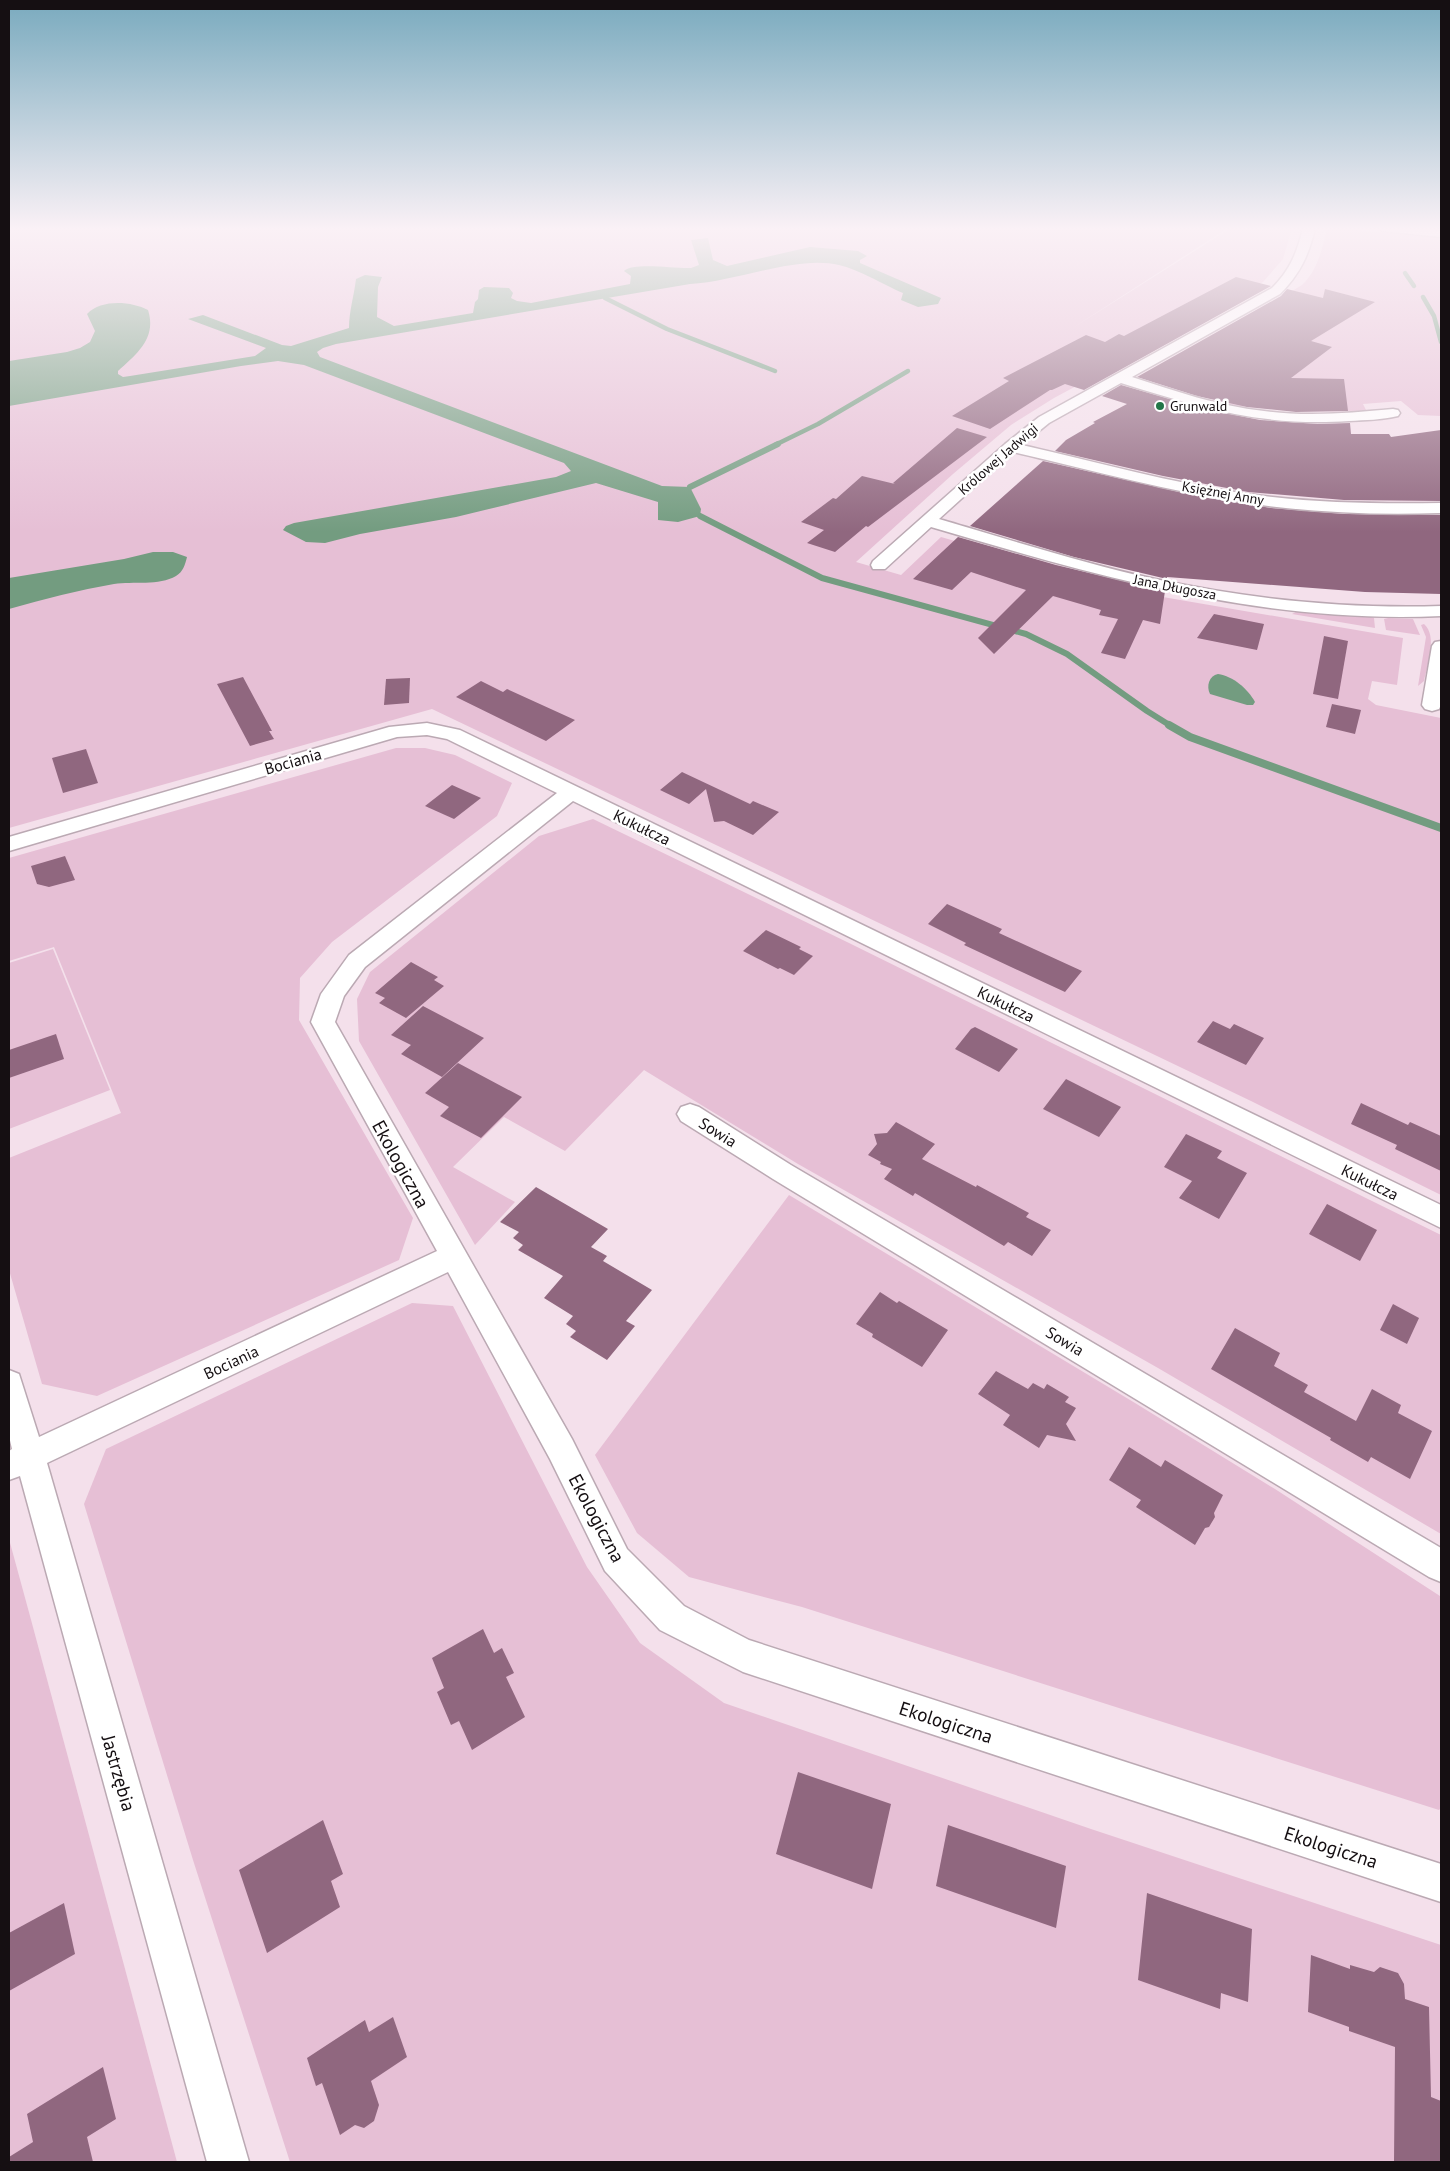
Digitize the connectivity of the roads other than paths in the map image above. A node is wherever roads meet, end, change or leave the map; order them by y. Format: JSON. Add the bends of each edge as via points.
{"nodes":[{"id":1,"x":1208,"y":329,"type":"edge"},
{"id":2,"x":1121,"y":378,"type":"junction"},
{"id":3,"x":1393,"y":413,"type":"dead end"},
{"id":4,"x":1010,"y":447,"type":"junction"},
{"id":5,"x":1441,"y":508,"type":"edge"},
{"id":6,"x":928,"y":521,"type":"junction"},
{"id":7,"x":879,"y":565,"type":"dead end"},
{"id":8,"x":1435,"y":612,"type":"edge"},
{"id":9,"x":1441,"y":634,"type":"edge"},
{"id":10,"x":1441,"y":646,"type":"edge"},
{"id":11,"x":1432,"y":705,"type":"dead end"},
{"id":12,"x":571,"y":792,"type":"junction"},
{"id":13,"x":9,"y":844,"type":"edge"},
{"id":14,"x":690,"y":1114,"type":"dead end"},
{"id":15,"x":1441,"y":1217,"type":"edge"},
{"id":16,"x":452,"y":1257,"type":"junction"},
{"id":17,"x":9,"y":1383,"type":"edge"},
{"id":18,"x":19,"y":1461,"type":"edge"},
{"id":19,"x":1441,"y":1566,"type":"edge"},
{"id":20,"x":1441,"y":1883,"type":"edge"},
{"id":21,"x":228,"y":2162,"type":"edge"}],
"edges":[{"from":1,"to":2,"type":"street","name":"Królowej Jadwigi"},
{"from":2,"to":3,"type":"street","via":[[1206,405],[1262,416],[1324,419]]},
{"from":2,"to":4,"type":"street","name":"Królowej Jadwigi","via":[[1044,420]]},
{"from":4,"to":5,"type":"street","name":"Księżnej Anny","via":[[1181,486],[1271,502],[1352,508]]},
{"from":4,"to":6,"type":"street","name":"Królowej Jadwigi"},
{"from":6,"to":7,"type":"street","name":"Królowej Jadwigi"},
{"from":6,"to":8,"type":"street","name":"Jana Długosza","via":[[1113,574],[1194,592],[1324,608]]},
{"from":8,"to":9,"type":"street","name":"Jana Długosza"},
{"from":10,"to":11,"type":"street"},
{"from":12,"to":13,"type":"street","name":"Bociania","via":[[453,734],[427,729],[396,731]]},
{"from":12,"to":15,"type":"street","name":"Kukułcza"},
{"from":12,"to":16,"type":"street","name":"Ekologiczna","via":[[357,961],[333,994],[323,1022]]},
{"from":14,"to":19,"type":"street","name":"Sowia"},
{"from":16,"to":18,"type":"street","name":"Bociania"},
{"from":16,"to":20,"type":"street","name":"Ekologiczna","via":[[561,1450],[616,1560],[672,1618],[743,1656]]},
{"from":17,"to":18,"type":"street","name":"Jastrzębia"},
{"from":18,"to":21,"type":"street","name":"Jastrzębia"}]}
